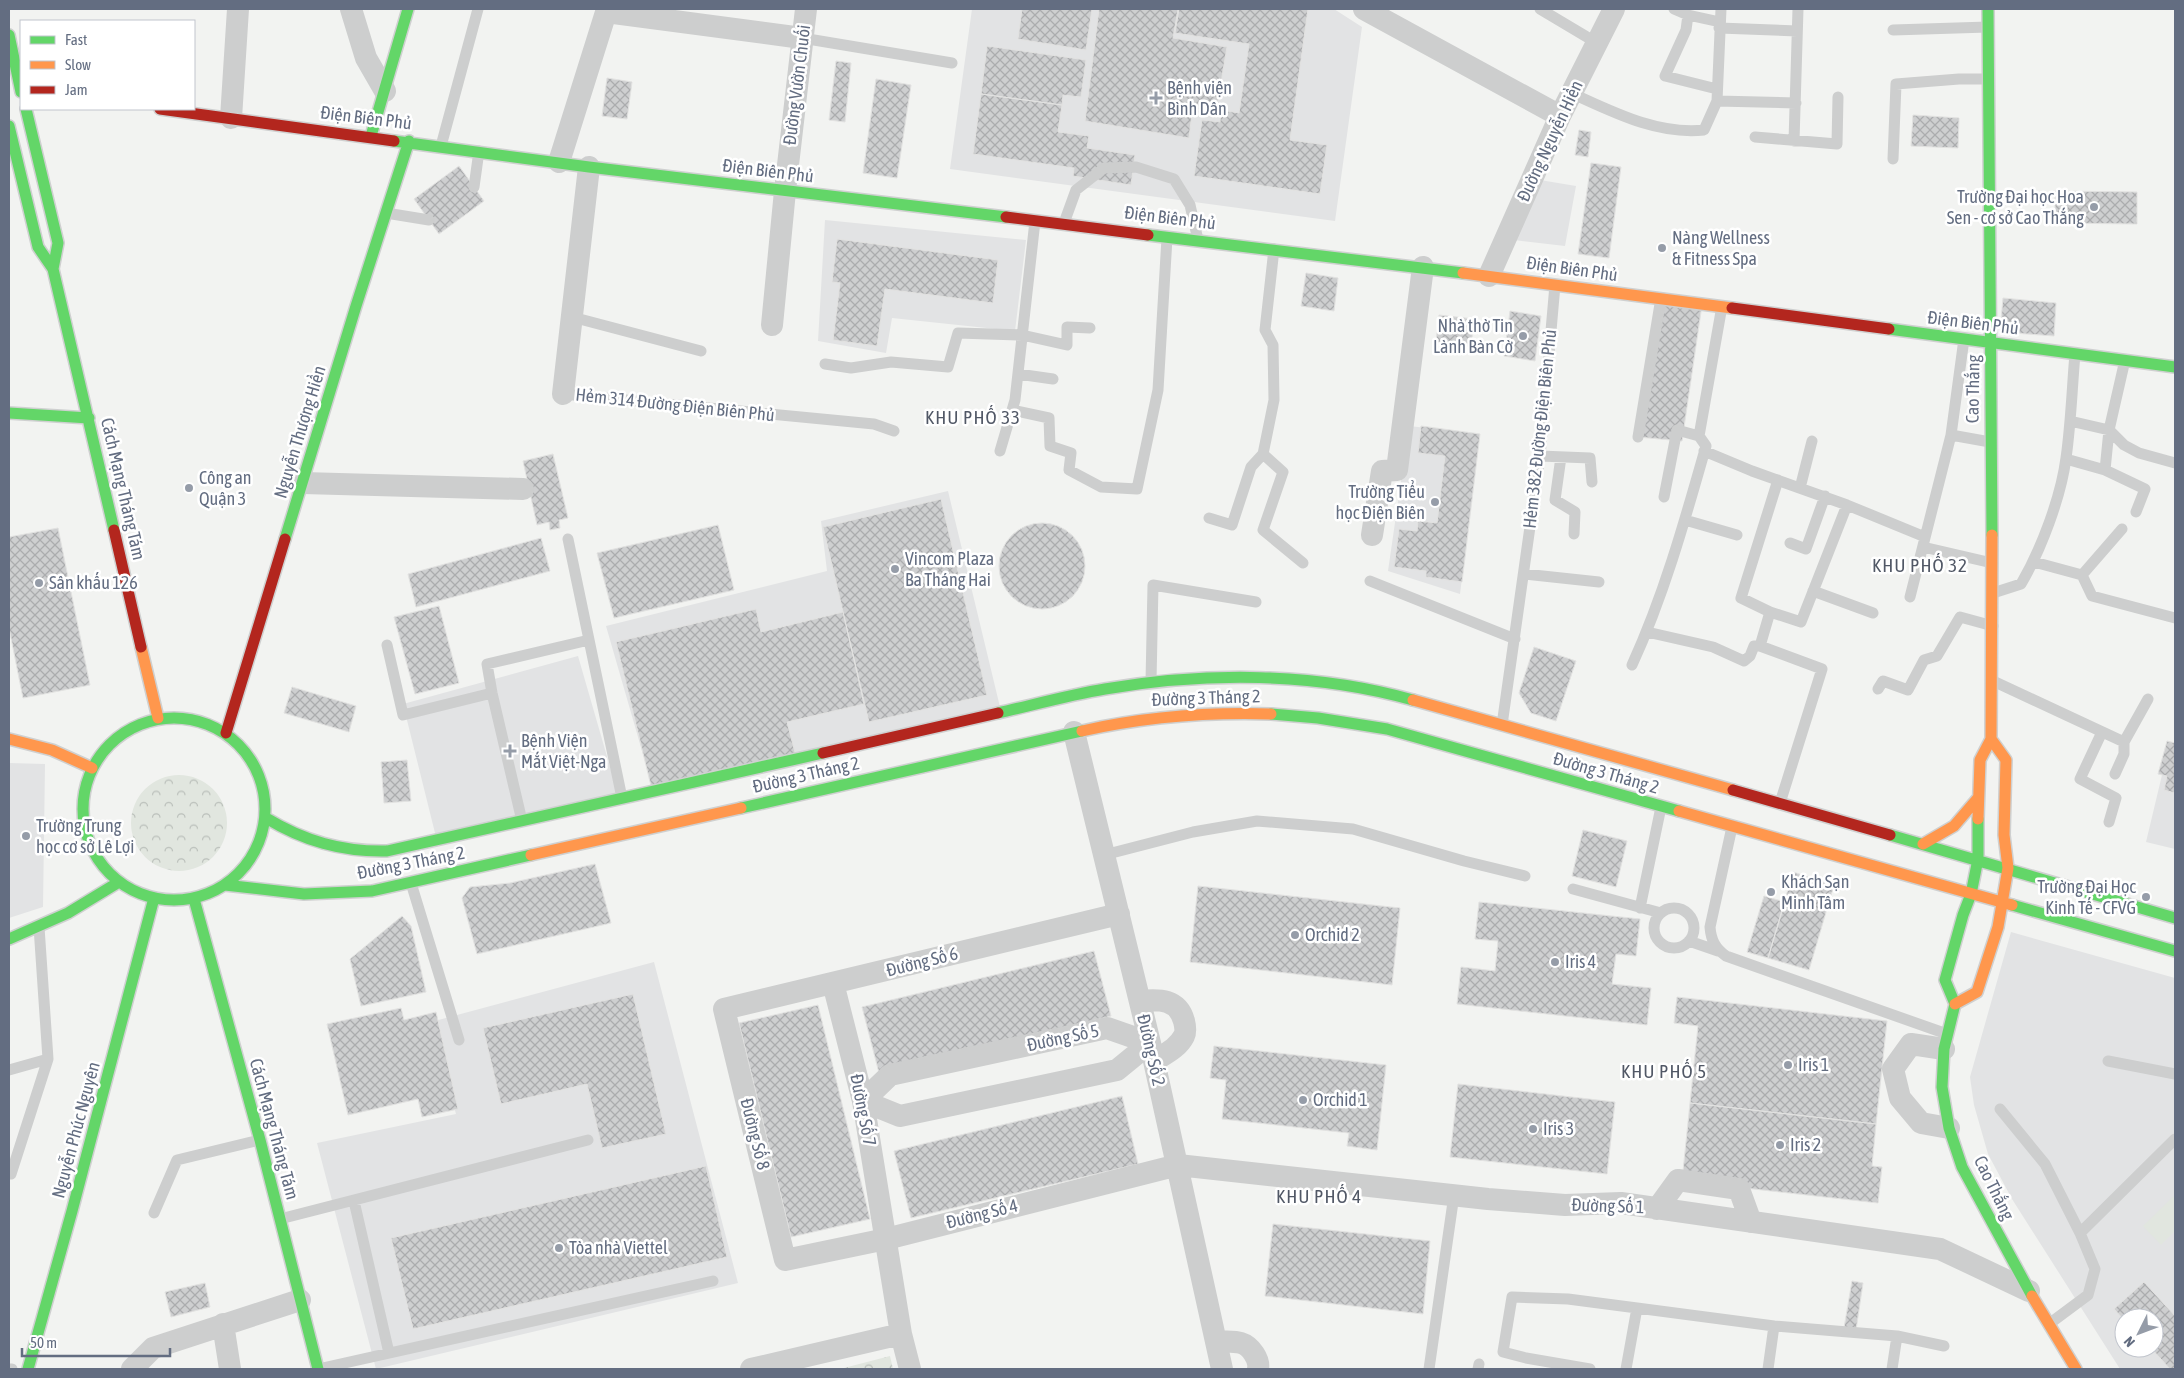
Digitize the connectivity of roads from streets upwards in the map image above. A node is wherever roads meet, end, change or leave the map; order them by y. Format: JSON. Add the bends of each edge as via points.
{"nodes":[{"id":1,"x":238,"y":9,"type":"edge"},
{"id":2,"x":352,"y":9,"type":"edge"},
{"id":3,"x":408,"y":9,"type":"edge"},
{"id":4,"x":806,"y":9,"type":"edge"},
{"id":5,"x":1364,"y":9,"type":"edge"},
{"id":6,"x":1614,"y":9,"type":"edge"},
{"id":7,"x":1988,"y":9,"type":"edge"},
{"id":8,"x":607,"y":11,"type":"edge"},
{"id":9,"x":9,"y":35,"type":"edge"},
{"id":10,"x":802,"y":38,"type":"junction"},
{"id":11,"x":20,"y":87,"type":"edge"},
{"id":12,"x":384,"y":91,"type":"junction"},
{"id":13,"x":26,"y":110,"type":"edge"},
{"id":14,"x":168,"y":110,"type":"edge"},
{"id":15,"x":1560,"y":116,"type":"junction"},
{"id":16,"x":231,"y":118,"type":"junction"},
{"id":17,"x":9,"y":126,"type":"edge"},
{"id":18,"x":371,"y":136,"type":"junction"},
{"id":19,"x":409,"y":141,"type":"junction"},
{"id":20,"x":559,"y":162,"type":"junction"},
{"id":21,"x":590,"y":167,"type":"junction"},
{"id":22,"x":785,"y":191,"type":"junction"},
{"id":23,"x":1423,"y":267,"type":"junction"},
{"id":24,"x":53,"y":269,"type":"junction"},
{"id":25,"x":1489,"y":276,"type":"junction"},
{"id":26,"x":772,"y":325,"type":"dead end"},
{"id":27,"x":1991,"y":342,"type":"junction"},
{"id":28,"x":2175,"y":367,"type":"edge"},
{"id":29,"x":563,"y":394,"type":"road end"},
{"id":30,"x":9,"y":413,"type":"edge"},
{"id":31,"x":89,"y":418,"type":"junction"},
{"id":32,"x":303,"y":482,"type":"junction"},
{"id":33,"x":523,"y":489,"type":"dead end"},
{"id":34,"x":1372,"y":535,"type":"dead end"},
{"id":35,"x":158,"y":718,"type":"junction"},
{"id":36,"x":1074,"y":732,"type":"junction"},
{"id":37,"x":226,"y":733,"type":"junction"},
{"id":38,"x":9,"y":739,"type":"edge"},
{"id":39,"x":1991,"y":739,"type":"junction"},
{"id":40,"x":92,"y":768,"type":"junction"},
{"id":41,"x":1978,"y":798,"type":"junction"},
{"id":42,"x":266,"y":818,"type":"junction"},
{"id":43,"x":1923,"y":844,"type":"junction"},
{"id":44,"x":1978,"y":860,"type":"junction"},
{"id":45,"x":2008,"y":868,"type":"junction"},
{"id":46,"x":119,"y":882,"type":"junction"},
{"id":47,"x":225,"y":886,"type":"junction"},
{"id":48,"x":1971,"y":894,"type":"junction"},
{"id":49,"x":154,"y":898,"type":"junction"},
{"id":50,"x":194,"y":899,"type":"junction"},
{"id":51,"x":2003,"y":903,"type":"junction"},
{"id":52,"x":1119,"y":914,"type":"junction"},
{"id":53,"x":2173,"y":914,"type":"edge"},
{"id":54,"x":9,"y":939,"type":"edge"},
{"id":55,"x":2175,"y":950,"type":"edge"},
{"id":56,"x":833,"y":983,"type":"junction"},
{"id":57,"x":1140,"y":1001,"type":"junction"},
{"id":58,"x":1955,"y":1004,"type":"junction"},
{"id":59,"x":724,"y":1009,"type":"joint"},
{"id":60,"x":1946,"y":1042,"type":"junction"},
{"id":61,"x":1152,"y":1052,"type":"junction"},
{"id":62,"x":863,"y":1101,"type":"junction"},
{"id":63,"x":1949,"y":1128,"type":"junction"},
{"id":64,"x":1178,"y":1165,"type":"junction"},
{"id":65,"x":1657,"y":1209,"type":"junction"},
{"id":66,"x":1751,"y":1222,"type":"junction"},
{"id":67,"x":886,"y":1239,"type":"junction"},
{"id":68,"x":785,"y":1260,"type":"joint"},
{"id":69,"x":2029,"y":1291,"type":"junction"},
{"id":70,"x":300,"y":1300,"type":"junction"},
{"id":71,"x":223,"y":1324,"type":"junction"},
{"id":72,"x":902,"y":1334,"type":"junction"},
{"id":73,"x":1216,"y":1341,"type":"junction"},
{"id":74,"x":28,"y":1369,"type":"edge"},
{"id":75,"x":132,"y":1369,"type":"edge"},
{"id":76,"x":230,"y":1369,"type":"edge"},
{"id":77,"x":318,"y":1369,"type":"edge"},
{"id":78,"x":751,"y":1369,"type":"edge"},
{"id":79,"x":910,"y":1369,"type":"edge"},
{"id":80,"x":1222,"y":1369,"type":"edge"},
{"id":81,"x":1258,"y":1369,"type":"edge"},
{"id":82,"x":2076,"y":1369,"type":"edge"}],
"edges":[{"from":1,"to":16,"type":"street"},
{"from":2,"to":12,"type":"street","via":[[366,58]]},
{"from":3,"to":12,"type":"main road"},
{"from":4,"to":10,"type":"street","name":"Đường Vườn Chuối"},
{"from":5,"to":15,"type":"street"},
{"from":6,"to":15,"type":"street","name":"Đường Nguyễn Hiền"},
{"from":7,"to":27,"type":"main road","name":"Cao Thắng"},
{"from":8,"to":10,"type":"street"},
{"from":8,"to":20,"type":"street"},
{"from":9,"to":11,"type":"main road"},
{"from":10,"to":22,"type":"street","name":"Đường Vườn Chuối"},
{"from":12,"to":18,"type":"main road"},
{"from":13,"to":24,"type":"main road","name":"Cách Mạng Tháng Tám","via":[[58,242]]},
{"from":14,"to":16,"type":"main road","name":"Điện Biên Phủ"},
{"from":15,"to":25,"type":"street","name":"Đường Nguyễn Hiền"},
{"from":16,"to":18,"type":"main road","name":"Điện Biên Phủ"},
{"from":17,"to":24,"type":"main road","name":"Cách Mạng Tháng Tám","via":[[38,247]]},
{"from":18,"to":19,"type":"main road","name":"Điện Biên Phủ"},
{"from":19,"to":20,"type":"main road","name":"Điện Biên Phủ"},
{"from":19,"to":32,"type":"main road","name":"Nguyễn Thượng Hiền"},
{"from":20,"to":21,"type":"main road","name":"Điện Biên Phủ"},
{"from":21,"to":22,"type":"main road","name":"Điện Biên Phủ"},
{"from":21,"to":29,"type":"street","name":"Hẻm 314 Đường Điện Biên Phủ"},
{"from":22,"to":23,"type":"main road","name":"Điện Biên Phủ"},
{"from":22,"to":26,"type":"street","name":"Đường Vườn Chuối"},
{"from":23,"to":25,"type":"main road","name":"Điện Biên Phủ"},
{"from":23,"to":34,"type":"street","via":[[1396,470],[1382,471]]},
{"from":24,"to":31,"type":"main road","name":"Cách Mạng Tháng Tám"},
{"from":25,"to":27,"type":"main road","name":"Điện Biên Phủ"},
{"from":27,"to":28,"type":"main road","name":"Điện Biên Phủ"},
{"from":27,"to":39,"type":"main road","name":"Cao Thắng","via":[[1994,593]]},
{"from":30,"to":31,"type":"main road"},
{"from":31,"to":35,"type":"main road","name":"Cách Mạng Tháng Tám"},
{"from":32,"to":33,"type":"street"},
{"from":32,"to":37,"type":"main road","name":"Nguyễn Thượng Hiền"},
{"from":35,"to":37,"type":"main road","via":[[195,719]]},
{"from":35,"to":40,"type":"main road","via":[[129,728],[115,738]]},
{"from":36,"to":47,"type":"main road","name":"Đường 3 Tháng 2","via":[[372,891],[288,893]]},
{"from":36,"to":48,"type":"main road","name":"Đường 3 Tháng 2","via":[[1145,718],[1215,712],[1319,717],[1387,730]]},
{"from":36,"to":52,"type":"street","name":"Đường Số 2"},
{"from":37,"to":42,"type":"main road","via":[[244,749],[257,770],[265,793]]},
{"from":38,"to":40,"type":"main road","via":[[44,747]]},
{"from":39,"to":41,"type":"main road","name":"Cao Thắng","via":[[1980,760]]},
{"from":39,"to":45,"type":"main road","via":[[2006,760],[2004,835]]},
{"from":40,"to":46,"type":"main road","via":[[82,809],[86,830],[93,850]]},
{"from":41,"to":43,"type":"main road","via":[[1952,829]]},
{"from":41,"to":44,"type":"main road","name":"Cao Thắng"},
{"from":42,"to":43,"type":"main road","name":"Đường 3 Tháng 2","via":[[316,844],[352,852],[405,848],[1104,689],[1151,682],[1250,676],[1323,682],[1395,695]]},
{"from":42,"to":47,"type":"main road","via":[[259,844],[246,867]]},
{"from":43,"to":44,"type":"main road","name":"Đường 3 Tháng 2"},
{"from":44,"to":45,"type":"main road","name":"Đường 3 Tháng 2"},
{"from":44,"to":48,"type":"main road","name":"Cao Thắng"},
{"from":45,"to":51,"type":"main road"},
{"from":45,"to":53,"type":"main road","name":"Đường 3 Tháng 2"},
{"from":46,"to":49,"type":"main road"},
{"from":46,"to":54,"type":"main road","via":[[68,913]]},
{"from":47,"to":50,"type":"main road"},
{"from":48,"to":51,"type":"main road","name":"Đường 3 Tháng 2"},
{"from":48,"to":58,"type":"main road","name":"Cao Thắng","via":[[1945,980]]},
{"from":49,"to":50,"type":"main road"},
{"from":49,"to":74,"type":"main road","name":"Nguyễn Phúc Nguyên"},
{"from":50,"to":70,"type":"main road","name":"Cách Mạng Tháng Tám"},
{"from":51,"to":55,"type":"main road","name":"Đường 3 Tháng 2"},
{"from":51,"to":58,"type":"main road","via":[[1977,992]]},
{"from":52,"to":56,"type":"street","name":"Đường Số 6"},
{"from":52,"to":57,"type":"street","name":"Đường Số 2"},
{"from":56,"to":59,"type":"street","name":"Đường Số 6"},
{"from":56,"to":62,"type":"street","name":"Đường Số 7"},
{"from":57,"to":61,"type":"street","name":"Đường Số 2"},
{"from":57,"to":61,"type":"street","via":[[1173,1003],[1185,1024],[1185,1034],[1177,1045]]},
{"from":58,"to":60,"type":"main road","name":"Cao Thắng"},
{"from":59,"to":68,"type":"street","name":"Đường Số 8"},
{"from":60,"to":63,"type":"main road","name":"Cao Thắng","via":[[1942,1087]]},
{"from":60,"to":63,"type":"street","via":[[1911,1044],[1893,1069],[1900,1098],[1921,1123]]},
{"from":61,"to":62,"type":"street","via":[[1117,1070],[900,1116]]},
{"from":61,"to":62,"type":"street","name":"Đường Số 5","via":[[1107,1028],[890,1075]]},
{"from":61,"to":64,"type":"street","name":"Đường Số 2"},
{"from":62,"to":67,"type":"street","name":"Đường Số 7"},
{"from":63,"to":69,"type":"main road","name":"Cao Thắng","via":[[1962,1167]]},
{"from":64,"to":65,"type":"street","name":"Đường Số 1","via":[[1454,1195],[1565,1205],[1621,1203]]},
{"from":64,"to":67,"type":"street","name":"Đường Số 4"},
{"from":64,"to":73,"type":"street","name":"Đường Số 2"},
{"from":65,"to":66,"type":"street","name":"Đường Số 1"},
{"from":65,"to":66,"type":"street","via":[[1678,1180],[1739,1189]]},
{"from":66,"to":69,"type":"street","name":"Đường Số 1","via":[[1940,1249]]},
{"from":67,"to":68,"type":"street","name":"Đường Số 4"},
{"from":67,"to":72,"type":"street","name":"Đường Số 7"},
{"from":69,"to":82,"type":"main road","name":"Cao Thắng"},
{"from":70,"to":71,"type":"street"},
{"from":70,"to":77,"type":"main road","name":"Cách Mạng Tháng Tám"},
{"from":71,"to":75,"type":"street","via":[[152,1348]]},
{"from":71,"to":76,"type":"street"},
{"from":72,"to":78,"type":"street"},
{"from":72,"to":79,"type":"street","name":"Đường Số 7"},
{"from":73,"to":80,"type":"street","name":"Đường Số 2"},
{"from":73,"to":81,"type":"street","via":[[1242,1343],[1254,1354]]}]}
